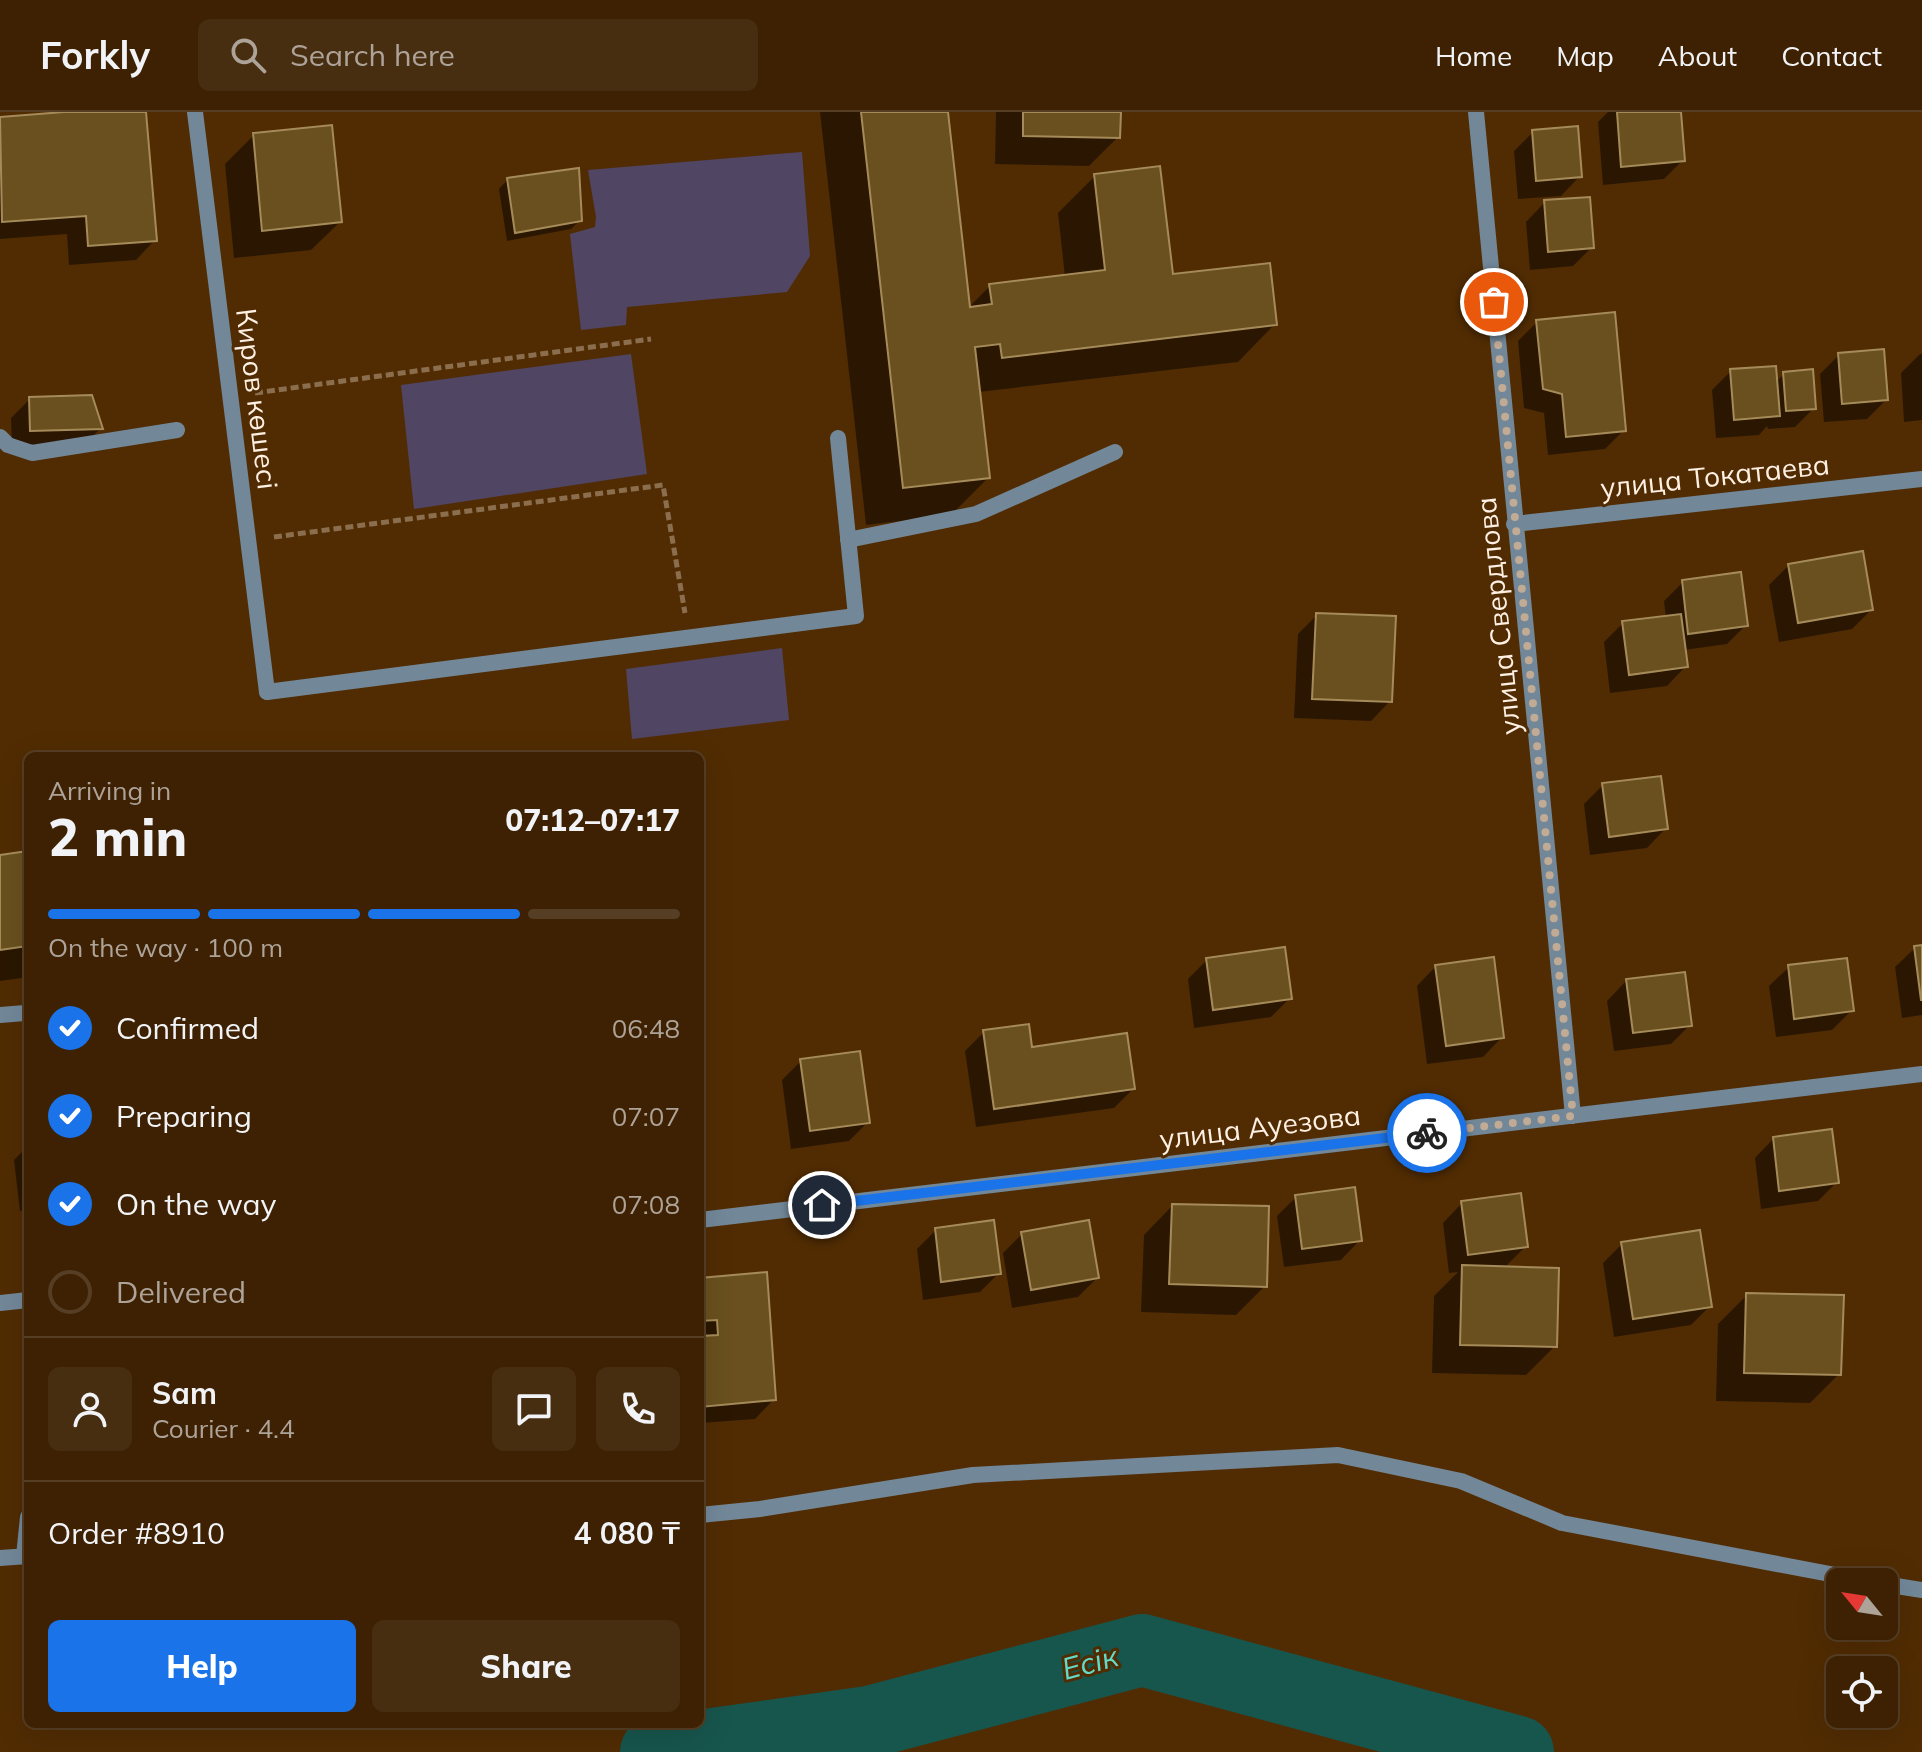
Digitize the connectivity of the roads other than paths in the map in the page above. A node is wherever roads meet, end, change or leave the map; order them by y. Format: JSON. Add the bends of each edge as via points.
{"nodes":[{"id":1,"x":195,"y":112,"type":"edge"},
{"id":2,"x":1476,"y":112,"type":"edge"},
{"id":3,"x":177,"y":430,"type":"dead end"},
{"id":4,"x":0,"y":437,"type":"edge"},
{"id":5,"x":838,"y":438,"type":"dead end"},
{"id":6,"x":1115,"y":452,"type":"dead end"},
{"id":7,"x":1922,"y":479,"type":"edge"},
{"id":8,"x":1514,"y":524,"type":"junction"},
{"id":9,"x":848,"y":540,"type":"junction"},
{"id":10,"x":24,"y":1013,"type":"edge"},
{"id":11,"x":0,"y":1015,"type":"edge"},
{"id":12,"x":1922,"y":1074,"type":"edge"},
{"id":13,"x":1573,"y":1116,"type":"junction"},
{"id":14,"x":704,"y":1220,"type":"edge"},
{"id":15,"x":24,"y":1300,"type":"edge"},
{"id":16,"x":0,"y":1303,"type":"edge"},
{"id":17,"x":704,"y":1515,"type":"edge"},
{"id":18,"x":24,"y":1556,"type":"edge"},
{"id":19,"x":0,"y":1558,"type":"edge"},
{"id":20,"x":1826,"y":1573,"type":"edge"},
{"id":21,"x":1898,"y":1586,"type":"edge"},
{"id":22,"x":1922,"y":1590,"type":"edge"}],
"edges":[{"from":1,"to":9,"type":"street","name":"Киров көшесі","via":[[267,692],[856,616]]},
{"from":2,"to":8,"type":"street","name":"улица Свердлова"},
{"from":3,"to":4,"type":"street","via":[[32,453]]},
{"from":5,"to":9,"type":"street"},
{"from":6,"to":9,"type":"street","via":[[976,514]]},
{"from":7,"to":8,"type":"street","name":"улица Токатаева"},
{"from":8,"to":13,"type":"street","name":"улица Свердлова"},
{"from":10,"to":11,"type":"street"},
{"from":12,"to":13,"type":"street","name":"улица Ауезова"},
{"from":13,"to":14,"type":"street","name":"улица Ауезова"},
{"from":15,"to":16,"type":"street"},
{"from":17,"to":20,"type":"street","via":[[973,1475],[1338,1455],[1461,1481],[1562,1523]]},
{"from":18,"to":19,"type":"street"},
{"from":21,"to":22,"type":"street"}]}
